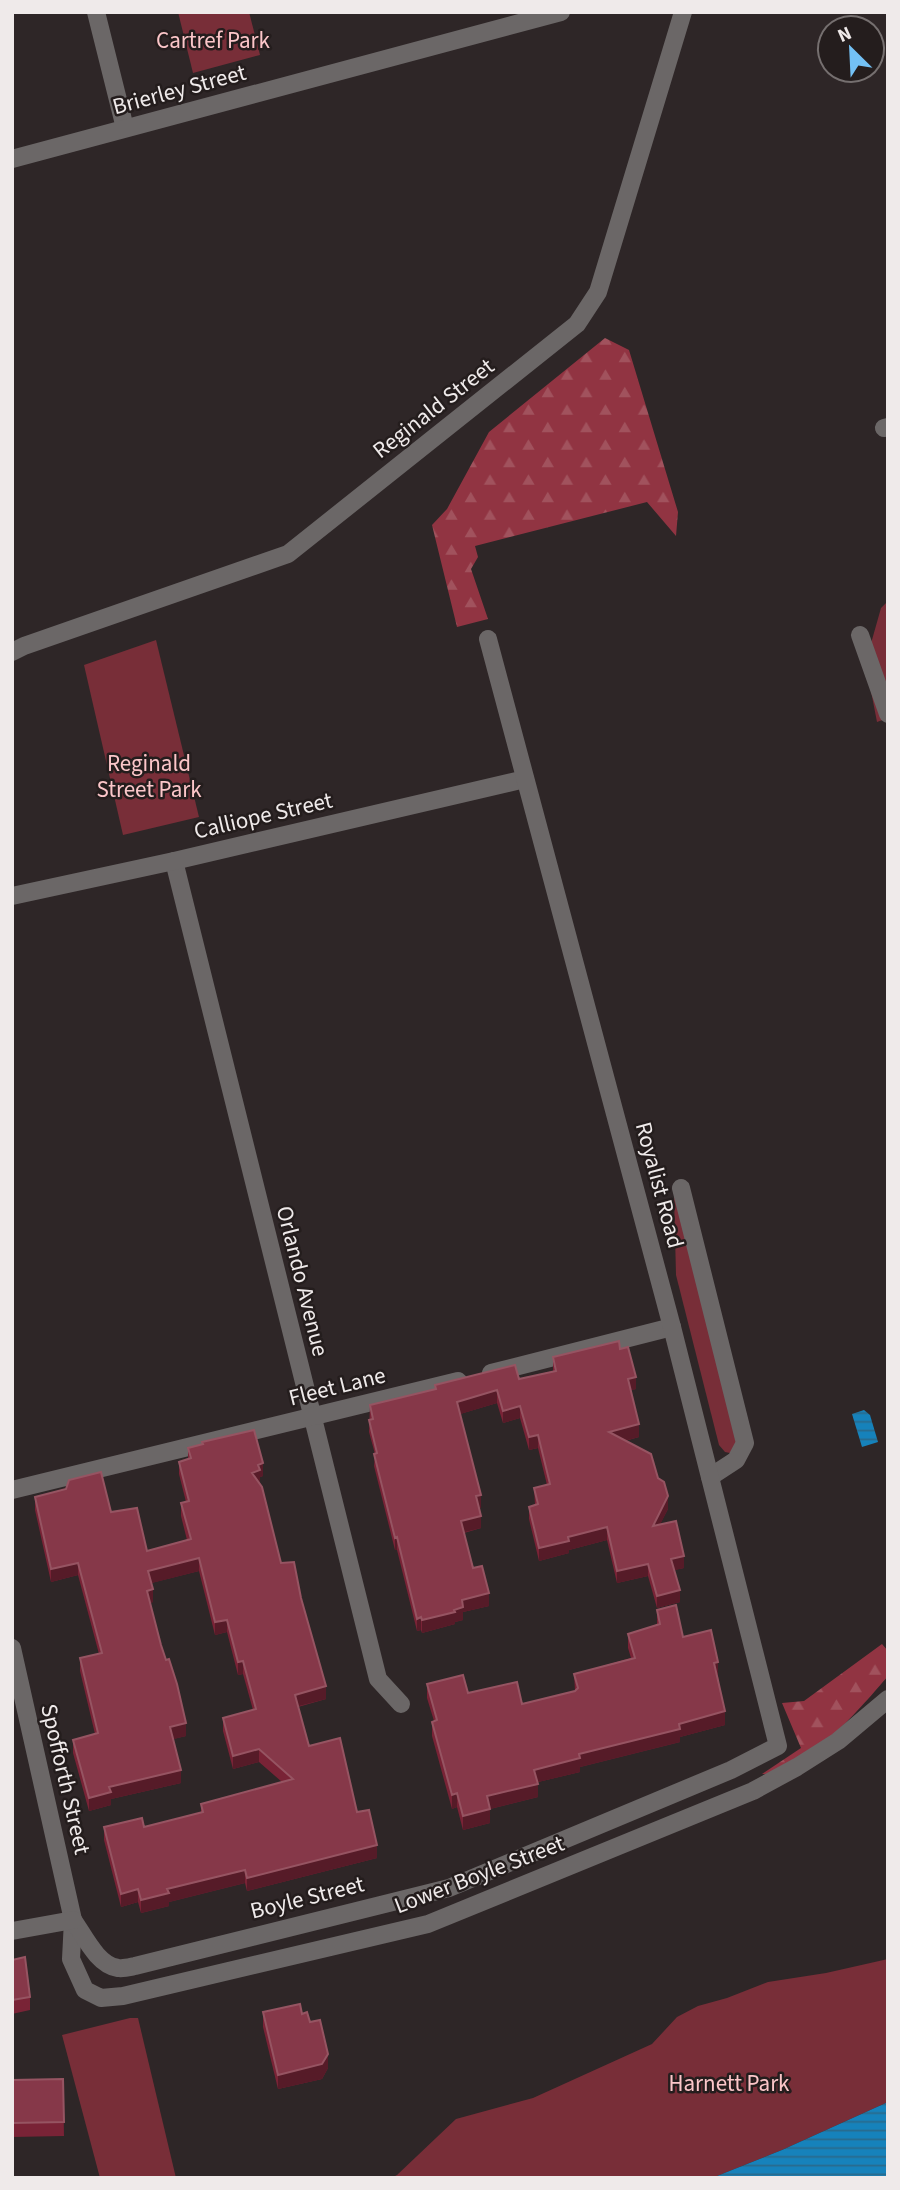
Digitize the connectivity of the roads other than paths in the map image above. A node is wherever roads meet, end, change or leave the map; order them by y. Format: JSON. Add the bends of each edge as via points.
{"nodes":[{"id":1,"x":96,"y":12,"type":"edge"},
{"id":2,"x":561,"y":12,"type":"edge"},
{"id":3,"x":683,"y":12,"type":"edge"},
{"id":4,"x":125,"y":128,"type":"junction"},
{"id":5,"x":12,"y":159,"type":"edge"},
{"id":6,"x":860,"y":635,"type":"dead end"},
{"id":7,"x":488,"y":639,"type":"dead end"},
{"id":8,"x":12,"y":652,"type":"edge"},
{"id":9,"x":888,"y":714,"type":"edge"},
{"id":10,"x":525,"y":779,"type":"junction"},
{"id":11,"x":174,"y":861,"type":"junction"},
{"id":12,"x":12,"y":896,"type":"edge"},
{"id":13,"x":681,"y":1188,"type":"dead end"},
{"id":14,"x":672,"y":1327,"type":"junction"},
{"id":15,"x":312,"y":1418,"type":"junction"},
{"id":16,"x":710,"y":1477,"type":"junction"},
{"id":17,"x":12,"y":1490,"type":"edge"},
{"id":18,"x":12,"y":1648,"type":"edge"},
{"id":19,"x":888,"y":1699,"type":"edge"},
{"id":20,"x":401,"y":1704,"type":"dead end"},
{"id":21,"x":778,"y":1746,"type":"joint"},
{"id":22,"x":73,"y":1920,"type":"junction"},
{"id":23,"x":12,"y":1931,"type":"edge"}],
"edges":[{"from":1,"to":4,"type":"street"},
{"from":2,"to":4,"type":"street","name":"Brierley Street"},
{"from":3,"to":8,"type":"street","name":"Reginald Street","via":[[598,292],[577,324],[288,554]]},
{"from":4,"to":5,"type":"street","name":"Brierley Street"},
{"from":6,"to":9,"type":"street"},
{"from":7,"to":10,"type":"street","name":"Royalist Road"},
{"from":10,"to":11,"type":"street","name":"Calliope Street"},
{"from":10,"to":14,"type":"street","name":"Royalist Road"},
{"from":11,"to":12,"type":"street","name":"Calliope Street"},
{"from":11,"to":15,"type":"street","name":"Orlando Avenue"},
{"from":13,"to":16,"type":"street","via":[[745,1443],[736,1460]]},
{"from":14,"to":15,"type":"street","name":"Fleet Lane"},
{"from":14,"to":16,"type":"street","name":"Royalist Road"},
{"from":15,"to":17,"type":"street","name":"Fleet Lane"},
{"from":15,"to":20,"type":"street","name":"Orlando Avenue","via":[[378,1679]]},
{"from":16,"to":21,"type":"street","name":"Royalist Road"},
{"from":18,"to":22,"type":"street","name":"Spofforth Street"},
{"from":19,"to":22,"type":"street","name":"Lower Boyle Street","via":[[838,1741],[753,1791],[428,1924],[101,1998],[85,1990],[76,1974],[71,1959]]},
{"from":21,"to":22,"type":"street","name":"Boyle Street","via":[[449,1888],[135,1966],[118,1968],[98,1957]]},
{"from":22,"to":23,"type":"street"}]}
